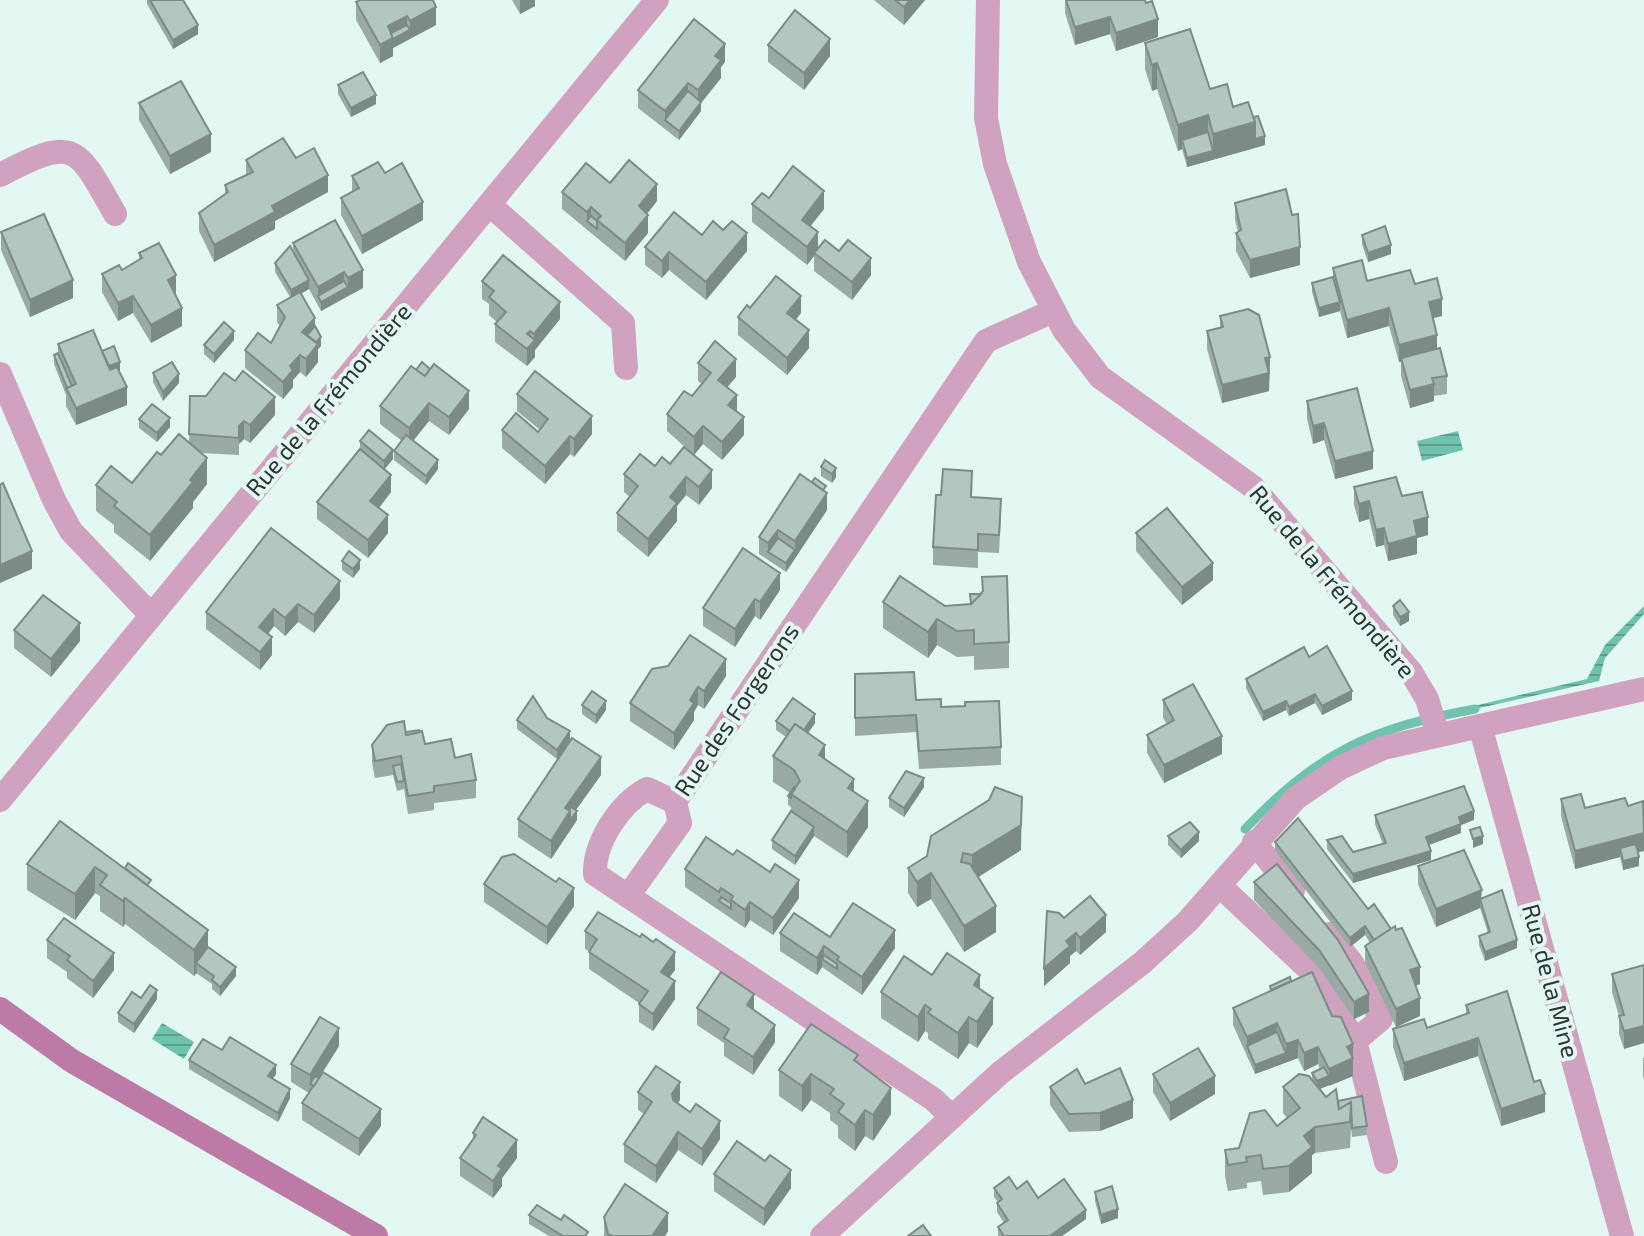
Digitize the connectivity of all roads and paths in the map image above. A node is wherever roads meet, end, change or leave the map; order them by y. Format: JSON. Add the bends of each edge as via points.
{"nodes":[{"id":1,"x":657,"y":0,"type":"edge"},
{"id":2,"x":988,"y":0,"type":"edge"},
{"id":3,"x":0,"y":175,"type":"edge"},
{"id":4,"x":490,"y":205,"type":"junction"},
{"id":5,"x":115,"y":214,"type":"dead end"},
{"id":6,"x":1053,"y":311,"type":"junction"},
{"id":7,"x":626,"y":368,"type":"dead end"},
{"id":8,"x":0,"y":374,"type":"edge"},
{"id":9,"x":150,"y":614,"type":"junction"},
{"id":10,"x":1644,"y":689,"type":"edge"},
{"id":11,"x":1434,"y":720,"type":"junction"},
{"id":12,"x":1480,"y":726,"type":"junction"},
{"id":13,"x":0,"y":800,"type":"edge"},
{"id":14,"x":675,"y":802,"type":"junction"},
{"id":15,"x":1254,"y":842,"type":"junction"},
{"id":16,"x":1220,"y":886,"type":"junction"},
{"id":17,"x":628,"y":896,"type":"junction"},
{"id":18,"x":0,"y":1009,"type":"edge"},
{"id":19,"x":1355,"y":1041,"type":"junction"},
{"id":20,"x":952,"y":1117,"type":"junction"},
{"id":21,"x":1386,"y":1162,"type":"dead end"},
{"id":22,"x":376,"y":1236,"type":"edge"},
{"id":23,"x":822,"y":1236,"type":"edge"},
{"id":24,"x":1622,"y":1236,"type":"edge"}],
"edges":[{"from":1,"to":4,"type":"street","name":"Rue de la Frémondière"},
{"from":2,"to":6,"type":"street","name":"Rue de la Frémondière","via":[[986,118],[995,164],[1029,262]]},
{"from":3,"to":5,"type":"street","via":[[38,155],[74,153],[87,164]]},
{"from":4,"to":7,"type":"street","via":[[623,323]]},
{"from":4,"to":9,"type":"street","name":"Rue de la Frémondière"},
{"from":6,"to":11,"type":"street","name":"Rue de la Frémondière","via":[[1100,377],[1253,487],[1411,672]]},
{"from":6,"to":14,"type":"street","name":"Rue des Forgerons","via":[[986,341]]},
{"from":8,"to":9,"type":"street","via":[[71,531]]},
{"from":9,"to":13,"type":"street","name":"Rue de la Frémondière"},
{"from":10,"to":12,"type":"street"},
{"from":11,"to":12,"type":"street"},
{"from":11,"to":15,"type":"street","via":[[1340,768],[1296,798]]},
{"from":12,"to":24,"type":"street","name":"Rue de la Mine"},
{"from":14,"to":17,"type":"street","name":"Rue des Forgerons","via":[[680,823]]},
{"from":14,"to":17,"type":"street","via":[[647,789],[635,795],[598,844],[595,874]]},
{"from":15,"to":16,"type":"street"},
{"from":15,"to":19,"type":"street","via":[[1352,963],[1381,1019]]},
{"from":16,"to":19,"type":"street","via":[[1315,975]]},
{"from":16,"to":20,"type":"street","via":[[1142,963]]},
{"from":17,"to":20,"type":"street","via":[[933,1099]]},
{"from":18,"to":22,"type":"main road","via":[[72,1061]]},
{"from":19,"to":21,"type":"street"},
{"from":20,"to":23,"type":"street"}]}
